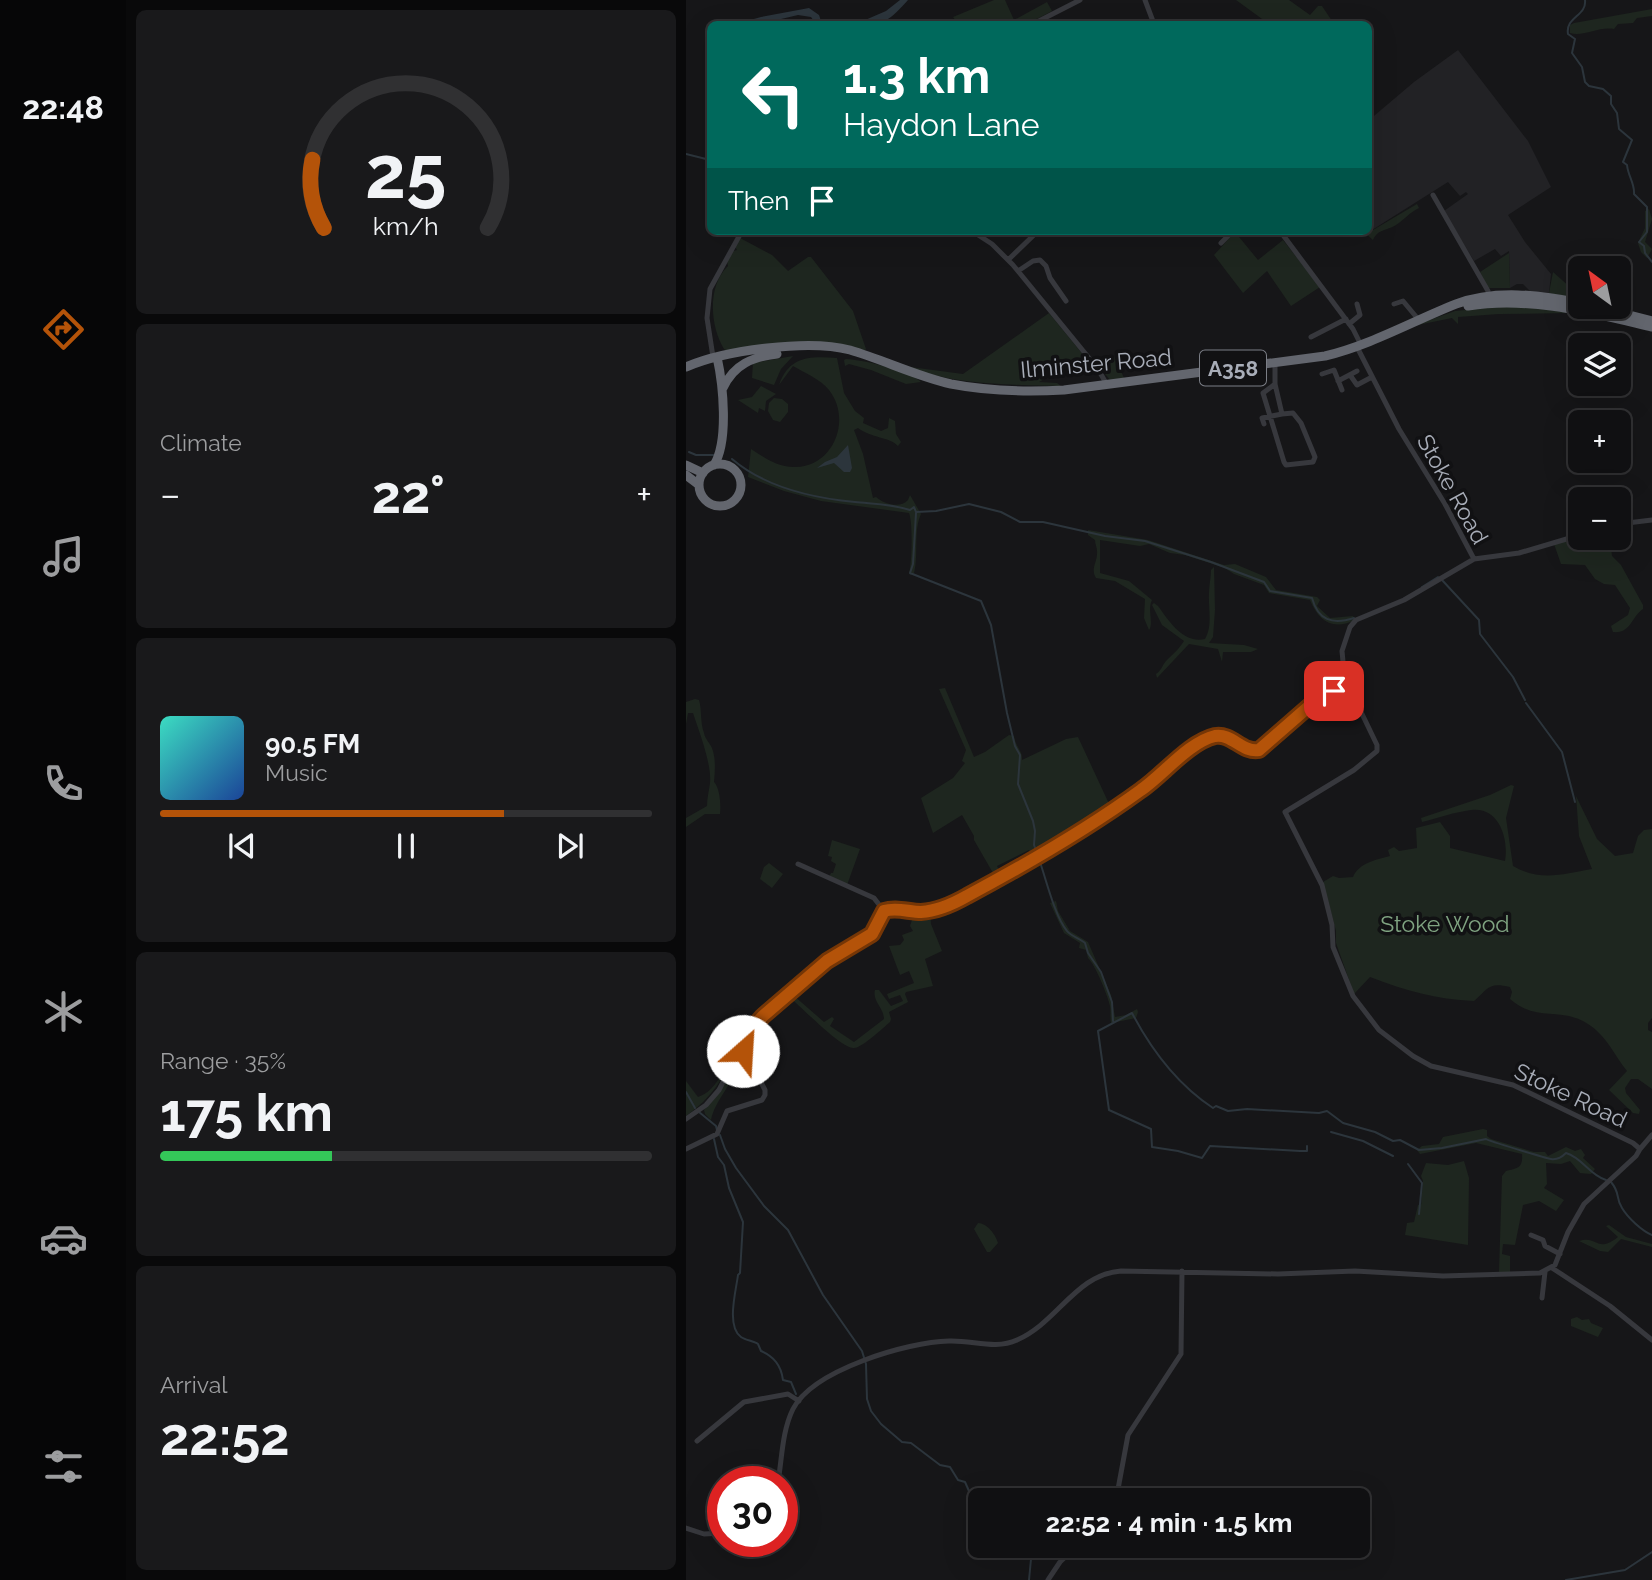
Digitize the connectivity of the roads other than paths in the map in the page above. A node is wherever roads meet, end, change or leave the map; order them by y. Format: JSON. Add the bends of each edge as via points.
{"nodes":[{"id":1,"x":1080,"y":0,"type":"edge"},
{"id":2,"x":1145,"y":0,"type":"edge"},
{"id":3,"x":1039,"y":21,"type":"edge"},
{"id":4,"x":1153,"y":21,"type":"edge"},
{"id":5,"x":1433,"y":195,"type":"dead end"},
{"id":6,"x":740,"y":235,"type":"edge"},
{"id":7,"x":978,"y":235,"type":"edge"},
{"id":8,"x":1034,"y":235,"type":"edge"},
{"id":9,"x":1229,"y":235,"type":"edge"},
{"id":10,"x":1283,"y":235,"type":"edge"},
{"id":11,"x":1221,"y":243,"type":"dead end"},
{"id":12,"x":1008,"y":260,"type":"junction"},
{"id":13,"x":1018,"y":271,"type":"junction"},
{"id":14,"x":1488,"y":291,"type":"junction"},
{"id":15,"x":1519,"y":299,"type":"junction"},
{"id":16,"x":1473,"y":300,"type":"junction"},
{"id":17,"x":1066,"y":301,"type":"dead end"},
{"id":18,"x":1568,"y":301,"type":"edge"},
{"id":19,"x":1357,"y":304,"type":"dead end"},
{"id":20,"x":1394,"y":304,"type":"dead end"},
{"id":21,"x":1449,"y":308,"type":"junction"},
{"id":22,"x":1631,"y":316,"type":"edge"},
{"id":23,"x":1418,"y":319,"type":"junction"},
{"id":24,"x":1348,"y":321,"type":"junction"},
{"id":25,"x":1652,"y":321,"type":"edge"},
{"id":26,"x":1652,"y":327,"type":"edge"},
{"id":27,"x":1310,"y":337,"type":"dead end"},
{"id":28,"x":1359,"y":346,"type":"junction"},
{"id":29,"x":866,"y":356,"type":"junction"},
{"id":30,"x":715,"y":357,"type":"junction"},
{"id":31,"x":1275,"y":363,"type":"junction"},
{"id":32,"x":686,"y":367,"type":"edge"},
{"id":33,"x":1357,"y":371,"type":"dead end"},
{"id":34,"x":1322,"y":374,"type":"dead end"},
{"id":35,"x":1350,"y":375,"type":"junction"},
{"id":36,"x":1372,"y":377,"type":"junction"},
{"id":37,"x":1338,"y":381,"type":"junction"},
{"id":38,"x":1275,"y":384,"type":"junction"},
{"id":39,"x":1107,"y":385,"type":"junction"},
{"id":40,"x":723,"y":388,"type":"junction"},
{"id":41,"x":1342,"y":390,"type":"dead end"},
{"id":42,"x":1282,"y":414,"type":"junction"},
{"id":43,"x":1271,"y":415,"type":"junction"},
{"id":44,"x":722,"y":416,"type":"junction"},
{"id":45,"x":1262,"y":418,"type":"dead end"},
{"id":46,"x":722,"y":453,"type":"junction"},
{"id":47,"x":686,"y":465,"type":"edge"},
{"id":48,"x":714,"y":465,"type":"junction"},
{"id":49,"x":729,"y":466,"type":"junction"},
{"id":50,"x":703,"y":473,"type":"junction"},
{"id":51,"x":686,"y":475,"type":"edge"},
{"id":52,"x":699,"y":485,"type":"junction"},
{"id":53,"x":1652,"y":520,"type":"edge"},
{"id":54,"x":1631,"y":523,"type":"edge"},
{"id":55,"x":1568,"y":539,"type":"edge"},
{"id":56,"x":1474,"y":559,"type":"junction"},
{"id":57,"x":1345,"y":683,"type":"junction"},
{"id":58,"x":798,"y":864,"type":"dead end"},
{"id":59,"x":884,"y":911,"type":"junction"},
{"id":60,"x":740,"y":1050,"type":"junction"},
{"id":61,"x":686,"y":1119,"type":"edge"},
{"id":62,"x":1652,"y":1135,"type":"edge"},
{"id":63,"x":686,"y":1149,"type":"edge"},
{"id":64,"x":1640,"y":1149,"type":"junction"},
{"id":65,"x":1530,"y":1234,"type":"dead end"},
{"id":66,"x":1560,"y":1254,"type":"junction"},
{"id":67,"x":1552,"y":1268,"type":"junction"},
{"id":68,"x":1182,"y":1272,"type":"junction"},
{"id":69,"x":1545,"y":1272,"type":"junction"},
{"id":70,"x":1542,"y":1298,"type":"dead end"},
{"id":71,"x":1652,"y":1340,"type":"edge"},
{"id":72,"x":799,"y":1401,"type":"junction"},
{"id":73,"x":697,"y":1441,"type":"dead end"},
{"id":74,"x":781,"y":1466,"type":"edge"},
{"id":75,"x":1118,"y":1488,"type":"edge"},
{"id":76,"x":686,"y":1528,"type":"edge"},
{"id":77,"x":707,"y":1534,"type":"edge"},
{"id":78,"x":1064,"y":1558,"type":"edge"},
{"id":79,"x":1048,"y":1580,"type":"edge"}],
"edges":[{"from":1,"to":3,"type":"street"},
{"from":2,"to":4,"type":"street"},
{"from":5,"to":14,"type":"street"},
{"from":6,"to":30,"type":"street","via":[[710,289],[707,311]]},
{"from":7,"to":12,"type":"street"},
{"from":8,"to":12,"type":"street"},
{"from":9,"to":11,"type":"street"},
{"from":10,"to":24,"type":"street","name":"Stoke Road"},
{"from":12,"to":13,"type":"street"},
{"from":13,"to":17,"type":"street","via":[[1040,260]]},
{"from":13,"to":39,"type":"street"},
{"from":14,"to":15,"type":"street","via":[[1520,290]]},
{"from":14,"to":16,"type":"street"},
{"from":15,"to":16,"type":"highway","name":"Ilminster Road","number":"A358"},
{"from":15,"to":18,"type":"highway","name":"Ilminster Road","number":"A358","via":[[1539,296]]},
{"from":15,"to":21,"type":"highway","name":"Ilminster Road","number":"A358"},
{"from":15,"to":26,"type":"highway","name":"Ilminster Road","number":"A358"},
{"from":16,"to":21,"type":"highway","name":"Ilminster Road","number":"A358"},
{"from":19,"to":24,"type":"street","via":[[1361,317]]},
{"from":20,"to":23,"type":"street","via":[[1403,301]]},
{"from":21,"to":23,"type":"highway","name":"Ilminster Road","number":"A358"},
{"from":22,"to":25,"type":"highway"},
{"from":23,"to":28,"type":"highway","name":"Ilminster Road","number":"A358"},
{"from":24,"to":27,"type":"street"},
{"from":24,"to":28,"type":"street","name":"Stoke Road"},
{"from":28,"to":31,"type":"highway","name":"Ilminster Road","number":"A358"},
{"from":28,"to":36,"type":"street","name":"Stoke Road"},
{"from":29,"to":30,"type":"highway","name":"Ilminster Road","number":"A358","via":[[820,346]]},
{"from":29,"to":39,"type":"highway","name":"Ilminster Road","number":"A358","via":[[964,386],[1047,391]]},
{"from":29,"to":40,"type":"highway","name":"Ilminster Road","number":"A358","via":[[819,351],[757,357],[736,368]]},
{"from":30,"to":32,"type":"highway","name":"Ilminster Road","number":"A358"},
{"from":30,"to":40,"type":"highway"},
{"from":30,"to":44,"type":"highway"},
{"from":31,"to":38,"type":"street"},
{"from":31,"to":39,"type":"highway","name":"Ilminster Road","number":"A358"},
{"from":33,"to":35,"type":"street"},
{"from":34,"to":37,"type":"street","via":[[1332,370]]},
{"from":35,"to":36,"type":"street","via":[[1357,385]]},
{"from":35,"to":37,"type":"street"},
{"from":36,"to":56,"type":"street","name":"Stoke Road"},
{"from":37,"to":41,"type":"street"},
{"from":38,"to":42,"type":"street"},
{"from":38,"to":43,"type":"street","via":[[1263,393]]},
{"from":40,"to":44,"type":"highway"},
{"from":42,"to":43,"type":"street"},
{"from":42,"to":43,"type":"street","via":[[1293,413],[1298,419],[1315,457],[1313,462],[1285,464]]},
{"from":43,"to":45,"type":"street"},
{"from":44,"to":46,"type":"highway"},
{"from":46,"to":48,"type":"highway"},
{"from":46,"to":49,"type":"highway"},
{"from":47,"to":50,"type":"highway"},
{"from":48,"to":49,"type":"highway"},
{"from":48,"to":50,"type":"highway"},
{"from":49,"to":52,"type":"highway","via":[[742,483],[733,503],[713,506],[703,498]]},
{"from":50,"to":52,"type":"highway"},
{"from":51,"to":52,"type":"highway"},
{"from":53,"to":54,"type":"street"},
{"from":55,"to":56,"type":"street","via":[[1519,553]]},
{"from":56,"to":57,"type":"street","name":"Stoke Road","via":[[1404,600],[1354,622],[1342,651]]},
{"from":57,"to":59,"type":"street","via":[[1314,702],[1259,750],[1249,750],[1227,737],[1203,741],[1094,822],[953,904],[923,912]]},
{"from":57,"to":64,"type":"street","name":"Stoke Road","via":[[1377,751],[1285,811],[1322,886],[1335,953],[1357,1004],[1379,1030],[1431,1066],[1513,1085]]},
{"from":58,"to":59,"type":"street","via":[[874,898]]},
{"from":59,"to":60,"type":"street","via":[[872,934],[827,961],[763,1016]]},
{"from":60,"to":61,"type":"street","via":[[719,1090]]},
{"from":60,"to":63,"type":"street","via":[[749,1057],[765,1095],[727,1111],[718,1134]]},
{"from":62,"to":64,"type":"street"},
{"from":64,"to":66,"type":"street","name":"Stoke Road","via":[[1584,1203]]},
{"from":65,"to":66,"type":"street"},
{"from":66,"to":67,"type":"street","name":"Stoke Road"},
{"from":67,"to":69,"type":"street"},
{"from":67,"to":71,"type":"street"},
{"from":68,"to":69,"type":"street","via":[[1355,1271],[1443,1276]]},
{"from":68,"to":72,"type":"street","via":[[1100,1275],[1039,1328],[1006,1344],[940,1341],[864,1360],[819,1383]]},
{"from":68,"to":75,"type":"street","via":[[1181,1354],[1128,1435]]},
{"from":69,"to":70,"type":"street"},
{"from":72,"to":73,"type":"street","via":[[789,1394],[749,1400]]},
{"from":72,"to":74,"type":"street","via":[[789,1421]]},
{"from":76,"to":77,"type":"street"},
{"from":78,"to":79,"type":"street"}]}
